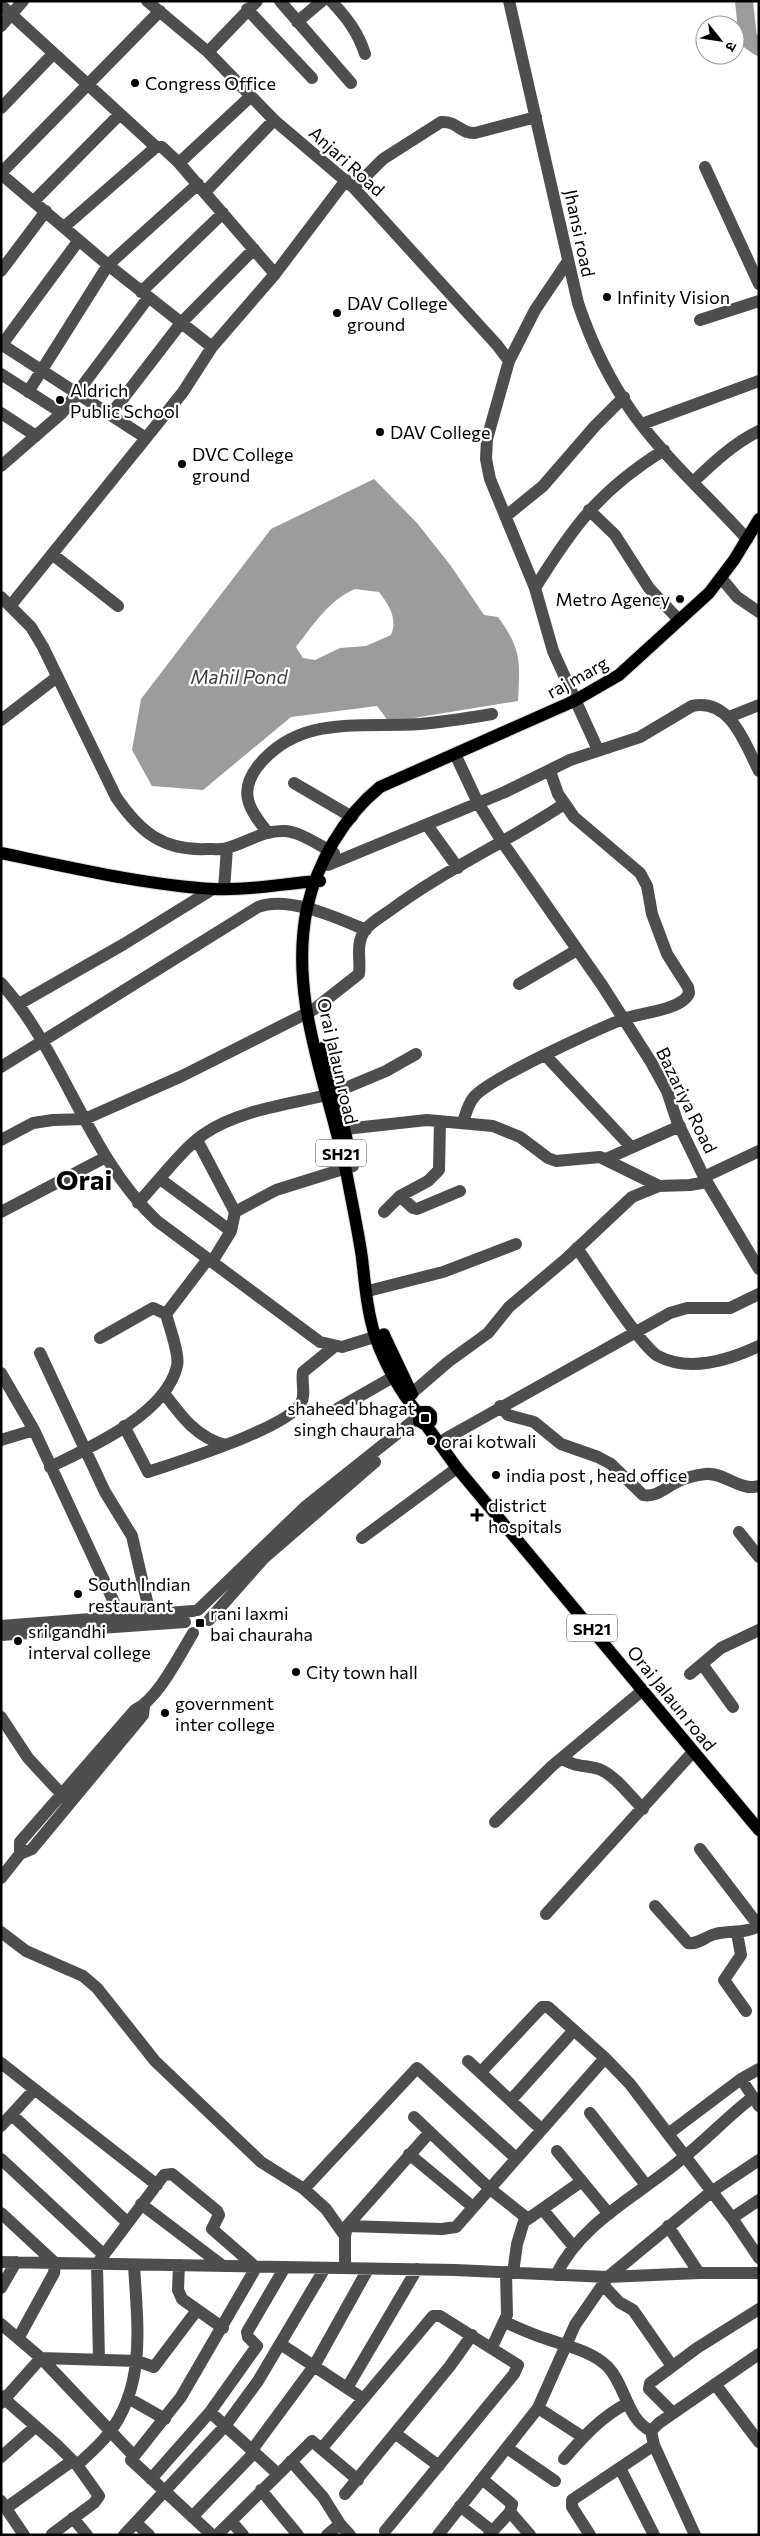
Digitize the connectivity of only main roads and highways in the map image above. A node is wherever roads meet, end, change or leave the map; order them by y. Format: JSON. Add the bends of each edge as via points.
{"nodes":[{"id":1,"x":759,"y":519,"type":"edge"},
{"id":2,"x":380,"y":787,"type":"junction"},
{"id":3,"x":332,"y":852,"type":"junction"},
{"id":4,"x":1,"y":853,"type":"edge"},
{"id":5,"x":318,"y":881,"type":"junction"},
{"id":6,"x":360,"y":1227,"type":"junction"},
{"id":7,"x":380,"y":1335,"type":"junction"},
{"id":8,"x":423,"y":1419,"type":"junction"},
{"id":9,"x":759,"y":1820,"type":"edge"},
{"id":10,"x":759,"y":1830,"type":"edge"}],
"edges":[{"from":1,"to":2,"type":"main road","name":"raj marg","via":[[722,579],[618,675],[574,702]]},
{"from":2,"to":3,"type":"main road"},
{"from":2,"to":3,"type":"main road","via":[[352,817]]},
{"from":3,"to":5,"type":"main road"},
{"from":3,"to":5,"type":"main road"},
{"from":4,"to":5,"type":"main road","via":[[80,870],[219,889]]},
{"from":5,"to":6,"type":"main road","name":"Orai Jalaun road","number":"SH21","via":[[310,910],[310,1012],[349,1167]]},
{"from":6,"to":7,"type":"main road","name":"Orai Jalaun road","number":"SH21"},
{"from":6,"to":7,"type":"main road","name":"Orai Jalaun road","number":"SH21","via":[[369,1310]]},
{"from":7,"to":8,"type":"main road","name":"Orai Jalaun road","number":"SH21"},
{"from":7,"to":8,"type":"main road","name":"Orai Jalaun road","number":"SH21","via":[[393,1377]]},
{"from":8,"to":9,"type":"main road","via":[[445,1439]]},
{"from":8,"to":10,"type":"main road","name":"Orai Jalaun road","number":"SH21","via":[[457,1468]]}]}
